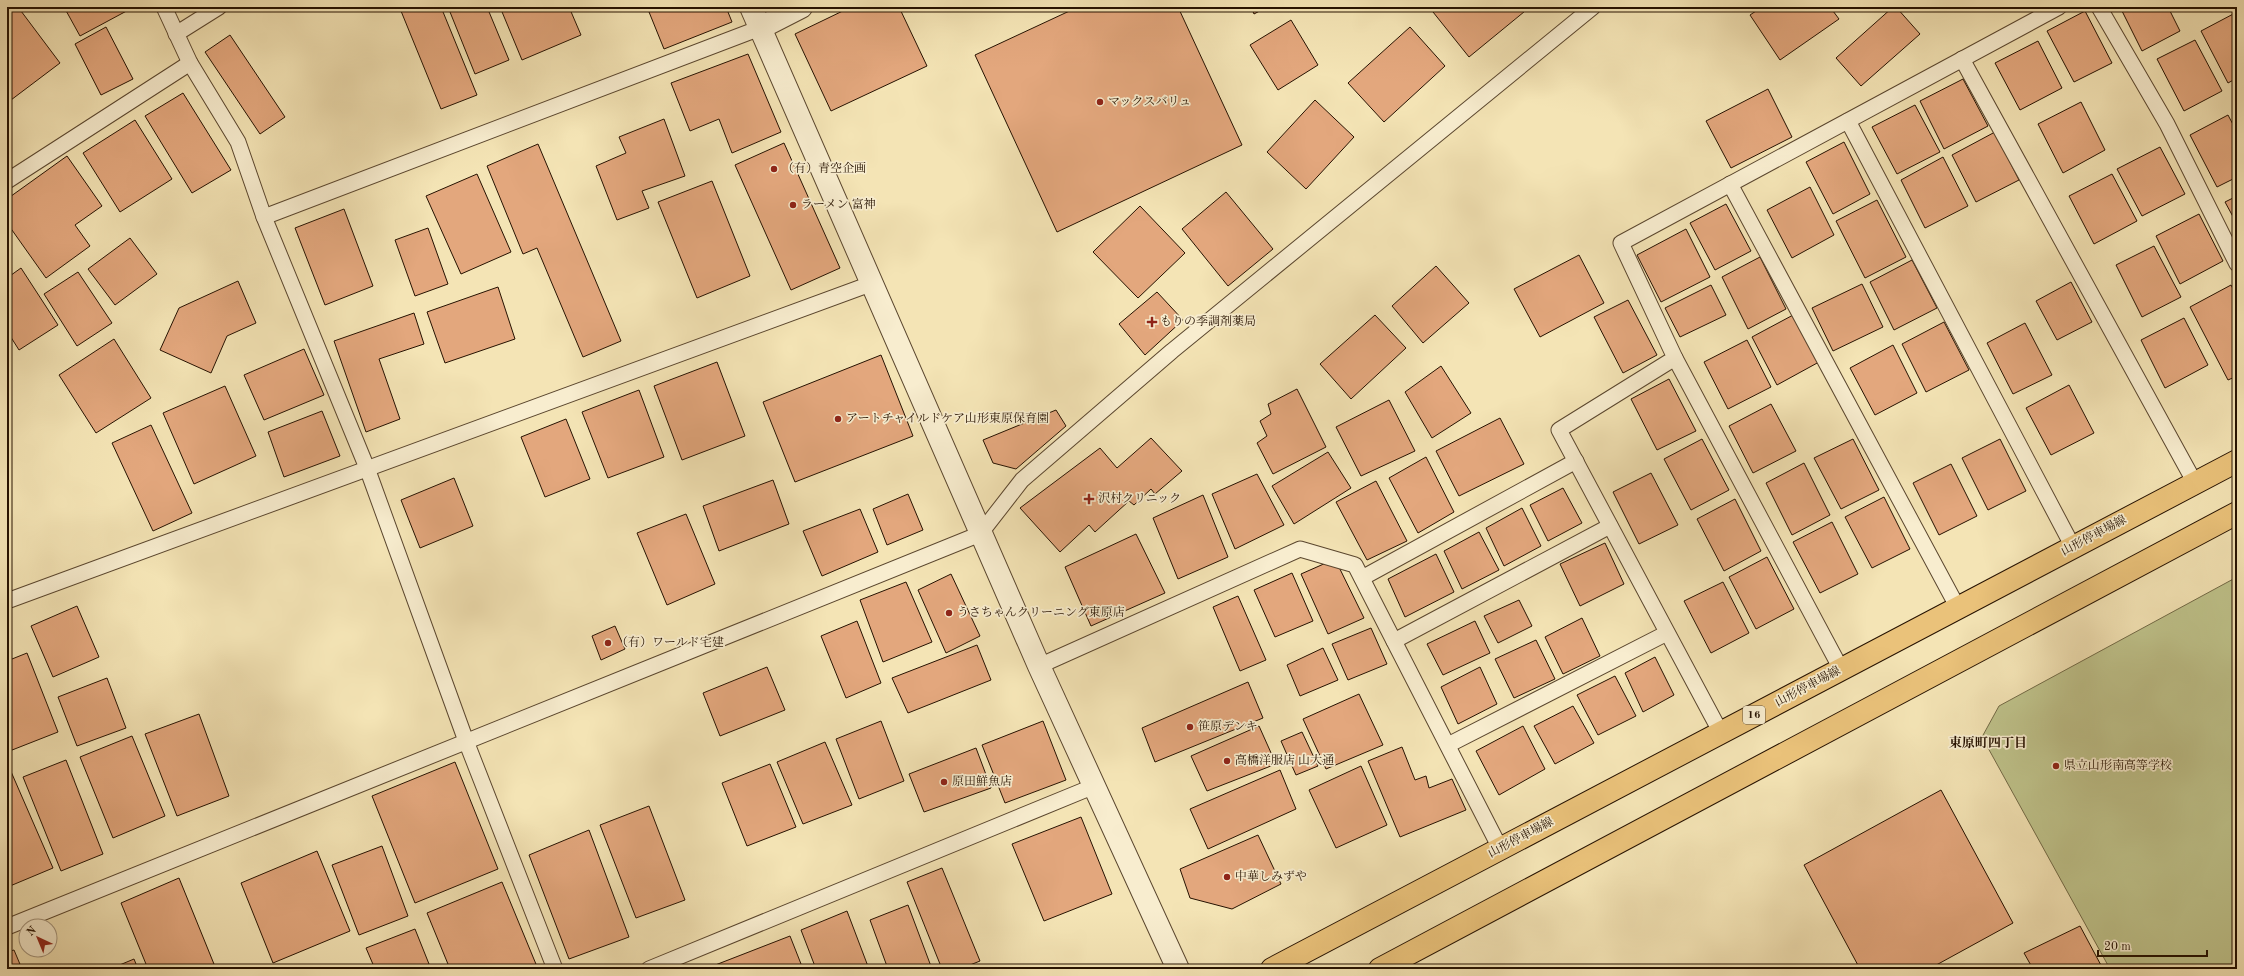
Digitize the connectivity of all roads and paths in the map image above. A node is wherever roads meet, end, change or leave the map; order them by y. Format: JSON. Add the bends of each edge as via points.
{"nodes":[{"id":1,"x":164,"y":7,"type":"edge"},
{"id":2,"x":219,"y":7,"type":"edge"},
{"id":3,"x":750,"y":7,"type":"edge"},
{"id":4,"x":801,"y":7,"type":"edge"},
{"id":5,"x":1593,"y":7,"type":"edge"},
{"id":6,"x":2059,"y":7,"type":"edge"},
{"id":7,"x":2099,"y":7,"type":"edge"},
{"id":8,"x":760,"y":28,"type":"junction"},
{"id":9,"x":176,"y":34,"type":"junction"},
{"id":10,"x":1962,"y":59,"type":"junction"},
{"id":11,"x":190,"y":63,"type":"junction"},
{"id":12,"x":1848,"y":121,"type":"junction"},
{"id":13,"x":7,"y":182,"type":"edge"},
{"id":14,"x":1730,"y":184,"type":"junction"},
{"id":15,"x":264,"y":218,"type":"junction"},
{"id":16,"x":2237,"y":264,"type":"edge"},
{"id":17,"x":873,"y":283,"type":"junction"},
{"id":18,"x":1675,"y":358,"type":"junction"},
{"id":19,"x":1576,"y":461,"type":"junction"},
{"id":20,"x":2237,"y":461,"type":"edge"},
{"id":21,"x":367,"y":468,"type":"junction"},
{"id":22,"x":2196,"y":483,"type":"junction"},
{"id":23,"x":2237,"y":512,"type":"edge"},
{"id":24,"x":1610,"y":526,"type":"junction"},
{"id":25,"x":980,"y":534,"type":"junction"},
{"id":26,"x":2073,"y":547,"type":"junction"},
{"id":27,"x":1362,"y":578,"type":"junction"},
{"id":28,"x":7,"y":601,"type":"edge"},
{"id":29,"x":1958,"y":608,"type":"junction"},
{"id":30,"x":1667,"y":633,"type":"junction"},
{"id":31,"x":1394,"y":641,"type":"junction"},
{"id":32,"x":1038,"y":666,"type":"junction"},
{"id":33,"x":1841,"y":669,"type":"junction"},
{"id":34,"x":1721,"y":733,"type":"junction"},
{"id":35,"x":466,"y":741,"type":"junction"},
{"id":36,"x":1448,"y":745,"type":"junction"},
{"id":37,"x":1092,"y":787,"type":"junction"},
{"id":38,"x":1500,"y":848,"type":"junction"},
{"id":39,"x":7,"y":927,"type":"edge"},
{"id":40,"x":555,"y":969,"type":"edge"},
{"id":41,"x":649,"y":969,"type":"edge"},
{"id":42,"x":1178,"y":969,"type":"edge"},
{"id":43,"x":1272,"y":969,"type":"edge"},
{"id":44,"x":1380,"y":969,"type":"edge"}],
"edges":[{"from":1,"to":9,"type":"lane"},
{"from":2,"to":9,"type":"lane"},
{"from":3,"to":8,"type":"street"},
{"from":4,"to":8,"type":"street"},
{"from":5,"to":25,"type":"lane","via":[[1172,351],[1022,480]]},
{"from":6,"to":10,"type":"lane"},
{"from":7,"to":16,"type":"lane","via":[[2167,124]]},
{"from":8,"to":15,"type":"lane"},
{"from":8,"to":17,"type":"street"},
{"from":9,"to":11,"type":"lane"},
{"from":10,"to":12,"type":"lane"},
{"from":10,"to":22,"type":"lane"},
{"from":11,"to":13,"type":"lane"},
{"from":11,"to":15,"type":"lane","via":[[238,142]]},
{"from":12,"to":14,"type":"lane"},
{"from":12,"to":26,"type":"lane"},
{"from":14,"to":18,"type":"lane","via":[[1621,243]]},
{"from":14,"to":29,"type":"lane"},
{"from":15,"to":21,"type":"lane"},
{"from":17,"to":21,"type":"lane"},
{"from":17,"to":25,"type":"street"},
{"from":18,"to":19,"type":"lane","via":[[1559,430]]},
{"from":18,"to":33,"type":"lane"},
{"from":19,"to":24,"type":"lane"},
{"from":19,"to":27,"type":"lane"},
{"from":20,"to":22,"type":"main road","name":"山形停車場線","number":"16"},
{"from":21,"to":28,"type":"lane"},
{"from":21,"to":35,"type":"lane"},
{"from":22,"to":26,"type":"main road","name":"山形停車場線","number":"16"},
{"from":23,"to":44,"type":"main road"},
{"from":24,"to":30,"type":"lane"},
{"from":24,"to":31,"type":"lane"},
{"from":25,"to":32,"type":"street"},
{"from":25,"to":35,"type":"lane"},
{"from":26,"to":29,"type":"main road","name":"山形停車場線","number":"16"},
{"from":27,"to":31,"type":"lane"},
{"from":27,"to":32,"type":"lane","via":[[1355,565],[1300,549]]},
{"from":29,"to":33,"type":"main road","name":"山形停車場線","number":"16"},
{"from":30,"to":34,"type":"lane"},
{"from":30,"to":36,"type":"lane"},
{"from":31,"to":36,"type":"lane"},
{"from":32,"to":37,"type":"street"},
{"from":33,"to":34,"type":"main road","name":"山形停車場線","number":"16"},
{"from":34,"to":38,"type":"main road","name":"山形停車場線","number":"16"},
{"from":35,"to":39,"type":"lane"},
{"from":35,"to":40,"type":"lane"},
{"from":36,"to":38,"type":"lane"},
{"from":37,"to":41,"type":"lane"},
{"from":37,"to":42,"type":"street"},
{"from":38,"to":43,"type":"main road","name":"山形停車場線","number":"16"}]}
